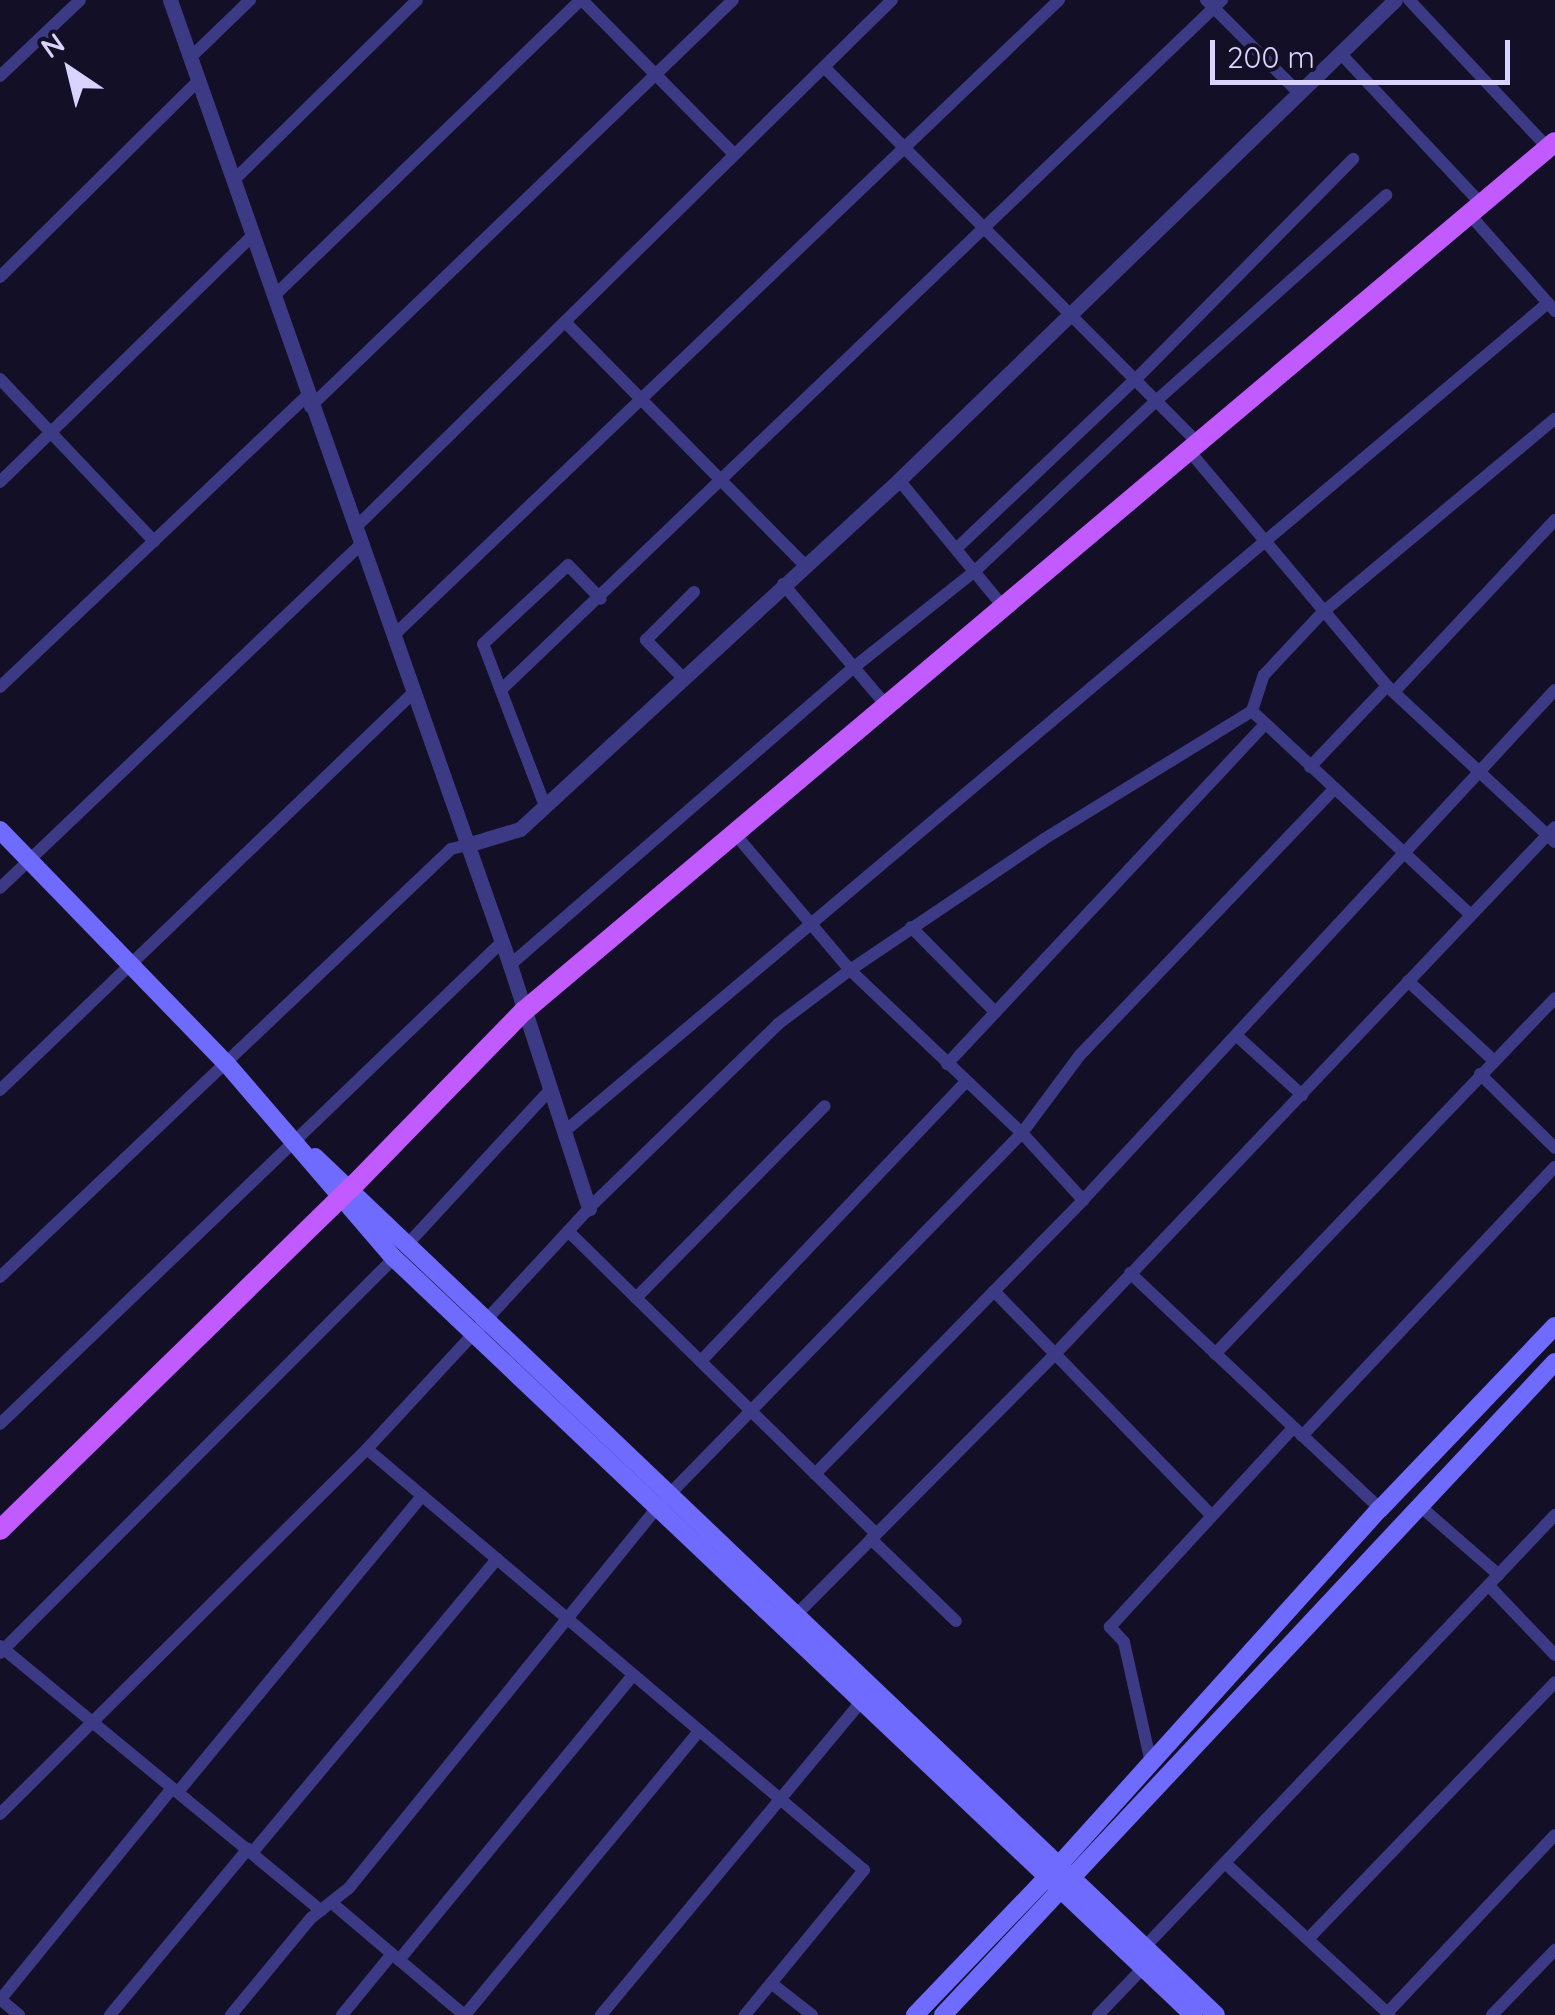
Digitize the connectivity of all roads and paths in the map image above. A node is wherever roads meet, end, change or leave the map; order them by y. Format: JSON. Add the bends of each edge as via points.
{"nodes":[{"id":1,"x":80,"y":0,"type":"edge"},
{"id":2,"x":170,"y":0,"type":"edge"},
{"id":3,"x":250,"y":0,"type":"edge"},
{"id":4,"x":417,"y":0,"type":"edge"},
{"id":5,"x":582,"y":0,"type":"edge"},
{"id":6,"x":734,"y":0,"type":"edge"},
{"id":7,"x":892,"y":0,"type":"edge"},
{"id":8,"x":1059,"y":0,"type":"edge"},
{"id":9,"x":1396,"y":0,"type":"edge"},
{"id":10,"x":1409,"y":0,"type":"edge"},
{"id":11,"x":1214,"y":3,"type":"edge"},
{"id":12,"x":1341,"y":54,"type":"junction"},
{"id":13,"x":191,"y":57,"type":"junction"},
{"id":14,"x":824,"y":67,"type":"junction"},
{"id":15,"x":656,"y":75,"type":"junction"},
{"id":16,"x":0,"y":76,"type":"edge"},
{"id":17,"x":198,"y":81,"type":"junction"},
{"id":18,"x":1300,"y":94,"type":"junction"},
{"id":19,"x":1552,"y":145,"type":"edge"},
{"id":20,"x":904,"y":148,"type":"junction"},
{"id":21,"x":734,"y":154,"type":"junction"},
{"id":22,"x":1352,"y":159,"type":"dead end"},
{"id":23,"x":236,"y":179,"type":"junction"},
{"id":24,"x":1386,"y":195,"type":"dead end"},
{"id":25,"x":1477,"y":211,"type":"junction"},
{"id":26,"x":984,"y":228,"type":"junction"},
{"id":27,"x":253,"y":236,"type":"junction"},
{"id":28,"x":0,"y":277,"type":"edge"},
{"id":29,"x":274,"y":296,"type":"junction"},
{"id":30,"x":1552,"y":307,"type":"edge"},
{"id":31,"x":1071,"y":316,"type":"junction"},
{"id":32,"x":564,"y":322,"type":"junction"},
{"id":33,"x":1137,"y":378,"type":"junction"},
{"id":34,"x":0,"y":379,"type":"edge"},
{"id":35,"x":643,"y":401,"type":"junction"},
{"id":36,"x":1156,"y":401,"type":"junction"},
{"id":37,"x":308,"y":402,"type":"junction"},
{"id":38,"x":1555,"y":419,"type":"edge"},
{"id":39,"x":50,"y":432,"type":"junction"},
{"id":40,"x":1195,"y":449,"type":"junction"},
{"id":41,"x":899,"y":480,"type":"junction"},
{"id":42,"x":0,"y":482,"type":"edge"},
{"id":43,"x":723,"y":482,"type":"junction"},
{"id":44,"x":1555,"y":520,"type":"edge"},
{"id":45,"x":355,"y":528,"type":"junction"},
{"id":46,"x":1263,"y":539,"type":"junction"},
{"id":47,"x":154,"y":540,"type":"junction"},
{"id":48,"x":361,"y":544,"type":"junction"},
{"id":49,"x":958,"y":547,"type":"junction"},
{"id":50,"x":805,"y":564,"type":"junction"},
{"id":51,"x":975,"y":572,"type":"junction"},
{"id":52,"x":783,"y":584,"type":"junction"},
{"id":53,"x":694,"y":592,"type":"dead end"},
{"id":54,"x":601,"y":600,"type":"junction"},
{"id":55,"x":1004,"y":608,"type":"junction"},
{"id":56,"x":1323,"y":612,"type":"junction"},
{"id":57,"x":393,"y":636,"type":"junction"},
{"id":58,"x":853,"y":668,"type":"junction"},
{"id":59,"x":682,"y":678,"type":"junction"},
{"id":60,"x":0,"y":687,"type":"edge"},
{"id":61,"x":1390,"y":689,"type":"junction"},
{"id":62,"x":501,"y":690,"type":"junction"},
{"id":63,"x":1555,"y":690,"type":"edge"},
{"id":64,"x":414,"y":693,"type":"junction"},
{"id":65,"x":884,"y":704,"type":"junction"},
{"id":66,"x":1252,"y":711,"type":"junction"},
{"id":67,"x":1266,"y":724,"type":"junction"},
{"id":68,"x":1310,"y":766,"type":"junction"},
{"id":69,"x":1481,"y":774,"type":"junction"},
{"id":70,"x":1334,"y":789,"type":"junction"},
{"id":71,"x":545,"y":806,"type":"junction"},
{"id":72,"x":0,"y":830,"type":"edge"},
{"id":73,"x":735,"y":834,"type":"junction"},
{"id":74,"x":1552,"y":834,"type":"edge"},
{"id":75,"x":467,"y":845,"type":"junction"},
{"id":76,"x":1406,"y":856,"type":"junction"},
{"id":77,"x":29,"y":860,"type":"junction"},
{"id":78,"x":0,"y":888,"type":"edge"},
{"id":79,"x":1472,"y":915,"type":"junction"},
{"id":80,"x":808,"y":922,"type":"junction"},
{"id":81,"x":911,"y":927,"type":"junction"},
{"id":82,"x":502,"y":942,"type":"junction"},
{"id":83,"x":130,"y":963,"type":"junction"},
{"id":84,"x":510,"y":965,"type":"junction"},
{"id":85,"x":850,"y":970,"type":"junction"},
{"id":86,"x":1408,"y":982,"type":"junction"},
{"id":87,"x":1555,"y":998,"type":"edge"},
{"id":88,"x":524,"y":1011,"type":"junction"},
{"id":89,"x":994,"y":1012,"type":"junction"},
{"id":90,"x":1237,"y":1036,"type":"junction"},
{"id":91,"x":1493,"y":1060,"type":"junction"},
{"id":92,"x":226,"y":1063,"type":"junction"},
{"id":93,"x":947,"y":1064,"type":"junction"},
{"id":94,"x":1480,"y":1074,"type":"junction"},
{"id":95,"x":965,"y":1083,"type":"junction"},
{"id":96,"x":552,"y":1088,"type":"junction"},
{"id":97,"x":0,"y":1090,"type":"edge"},
{"id":98,"x":1302,"y":1095,"type":"junction"},
{"id":99,"x":825,"y":1106,"type":"dead end"},
{"id":100,"x":565,"y":1131,"type":"junction"},
{"id":101,"x":1022,"y":1133,"type":"junction"},
{"id":102,"x":295,"y":1138,"type":"junction"},
{"id":103,"x":1555,"y":1148,"type":"edge"},
{"id":104,"x":1555,"y":1167,"type":"edge"},
{"id":105,"x":345,"y":1193,"type":"junction"},
{"id":106,"x":1083,"y":1200,"type":"junction"},
{"id":107,"x":589,"y":1208,"type":"junction"},
{"id":108,"x":568,"y":1230,"type":"junction"},
{"id":109,"x":400,"y":1252,"type":"junction"},
{"id":110,"x":1130,"y":1273,"type":"junction"},
{"id":111,"x":0,"y":1277,"type":"edge"},
{"id":112,"x":994,"y":1290,"type":"junction"},
{"id":113,"x":636,"y":1298,"type":"junction"},
{"id":114,"x":1555,"y":1326,"type":"edge"},
{"id":115,"x":479,"y":1328,"type":"junction"},
{"id":116,"x":1054,"y":1354,"type":"junction"},
{"id":117,"x":1216,"y":1354,"type":"junction"},
{"id":118,"x":700,"y":1362,"type":"junction"},
{"id":119,"x":1555,"y":1362,"type":"edge"},
{"id":120,"x":752,"y":1412,"type":"junction"},
{"id":121,"x":0,"y":1424,"type":"edge"},
{"id":122,"x":1298,"y":1432,"type":"junction"},
{"id":123,"x":367,"y":1449,"type":"junction"},
{"id":124,"x":815,"y":1474,"type":"junction"},
{"id":125,"x":422,"y":1496,"type":"junction"},
{"id":126,"x":664,"y":1500,"type":"junction"},
{"id":127,"x":1422,"y":1507,"type":"junction"},
{"id":128,"x":1380,"y":1509,"type":"junction"},
{"id":129,"x":1212,"y":1516,"type":"junction"},
{"id":130,"x":1555,"y":1516,"type":"edge"},
{"id":131,"x":0,"y":1530,"type":"edge"},
{"id":132,"x":874,"y":1537,"type":"junction"},
{"id":133,"x":497,"y":1560,"type":"junction"},
{"id":134,"x":1499,"y":1575,"type":"junction"},
{"id":135,"x":1490,"y":1587,"type":"junction"},
{"id":136,"x":795,"y":1616,"type":"junction"},
{"id":137,"x":566,"y":1618,"type":"junction"},
{"id":138,"x":956,"y":1621,"type":"dead end"},
{"id":139,"x":1,"y":1650,"type":"edge"},
{"id":140,"x":1555,"y":1655,"type":"edge"},
{"id":141,"x":633,"y":1675,"type":"junction"},
{"id":142,"x":1555,"y":1682,"type":"edge"},
{"id":143,"x":862,"y":1701,"type":"junction"},
{"id":144,"x":92,"y":1722,"type":"junction"},
{"id":145,"x":699,"y":1730,"type":"junction"},
{"id":146,"x":1151,"y":1762,"type":"junction"},
{"id":147,"x":175,"y":1790,"type":"junction"},
{"id":148,"x":780,"y":1799,"type":"junction"},
{"id":149,"x":0,"y":1814,"type":"edge"},
{"id":150,"x":1555,"y":1835,"type":"edge"},
{"id":151,"x":250,"y":1851,"type":"junction"},
{"id":152,"x":1225,"y":1863,"type":"junction"},
{"id":153,"x":1052,"y":1871,"type":"junction"},
{"id":154,"x":1067,"y":1886,"type":"junction"},
{"id":155,"x":326,"y":1907,"type":"junction"},
{"id":156,"x":1309,"y":1938,"type":"junction"},
{"id":157,"x":1555,"y":1950,"type":"edge"},
{"id":158,"x":396,"y":1957,"type":"junction"},
{"id":159,"x":1144,"y":1957,"type":"junction"},
{"id":160,"x":771,"y":1983,"type":"junction"},
{"id":161,"x":0,"y":2000,"type":"edge"},
{"id":162,"x":461,"y":2014,"type":"edge"},
{"id":163,"x":1389,"y":2014,"type":"edge"},
{"id":164,"x":19,"y":2015,"type":"edge"},
{"id":165,"x":110,"y":2015,"type":"edge"},
{"id":166,"x":231,"y":2015,"type":"edge"},
{"id":167,"x":342,"y":2015,"type":"edge"},
{"id":168,"x":601,"y":2015,"type":"edge"},
{"id":169,"x":745,"y":2015,"type":"edge"},
{"id":170,"x":812,"y":2015,"type":"edge"},
{"id":171,"x":916,"y":2015,"type":"edge"},
{"id":172,"x":943,"y":2015,"type":"edge"},
{"id":173,"x":1098,"y":2015,"type":"edge"},
{"id":174,"x":1193,"y":2015,"type":"edge"},
{"id":175,"x":1216,"y":2015,"type":"edge"},
{"id":176,"x":1492,"y":2015,"type":"edge"}],
"edges":[{"from":1,"to":16,"type":"street"},
{"from":2,"to":13,"type":"street"},
{"from":3,"to":13,"type":"street"},
{"from":4,"to":23,"type":"street"},
{"from":5,"to":15,"type":"street"},
{"from":5,"to":29,"type":"street"},
{"from":6,"to":15,"type":"street"},
{"from":7,"to":14,"type":"street"},
{"from":8,"to":20,"type":"street"},
{"from":9,"to":12,"type":"street"},
{"from":10,"to":19,"type":"street"},
{"from":11,"to":18,"type":"street"},
{"from":11,"to":26,"type":"street"},
{"from":12,"to":18,"type":"street"},
{"from":12,"to":25,"type":"street"},
{"from":13,"to":17,"type":"street"},
{"from":14,"to":20,"type":"street"},
{"from":14,"to":21,"type":"street"},
{"from":15,"to":21,"type":"street"},
{"from":15,"to":37,"type":"street"},
{"from":17,"to":23,"type":"street"},
{"from":17,"to":28,"type":"street"},
{"from":18,"to":31,"type":"street"},
{"from":19,"to":25,"type":"main road"},
{"from":20,"to":26,"type":"street"},
{"from":20,"to":35,"type":"street"},
{"from":21,"to":32,"type":"street"},
{"from":22,"to":33,"type":"street"},
{"from":23,"to":27,"type":"street"},
{"from":24,"to":36,"type":"street"},
{"from":25,"to":30,"type":"street"},
{"from":25,"to":40,"type":"main road"},
{"from":26,"to":31,"type":"street"},
{"from":26,"to":43,"type":"street"},
{"from":27,"to":29,"type":"street"},
{"from":27,"to":39,"type":"street"},
{"from":29,"to":37,"type":"street"},
{"from":30,"to":46,"type":"street"},
{"from":31,"to":33,"type":"street"},
{"from":31,"to":41,"type":"street"},
{"from":32,"to":35,"type":"street"},
{"from":32,"to":45,"type":"street"},
{"from":33,"to":36,"type":"street"},
{"from":33,"to":49,"type":"street"},
{"from":34,"to":39,"type":"street"},
{"from":35,"to":43,"type":"street"},
{"from":35,"to":57,"type":"street"},
{"from":36,"to":40,"type":"street"},
{"from":36,"to":51,"type":"street"},
{"from":37,"to":45,"type":"street"},
{"from":37,"to":47,"type":"street"},
{"from":38,"to":56,"type":"street"},
{"from":39,"to":42,"type":"street"},
{"from":39,"to":47,"type":"street"},
{"from":40,"to":46,"type":"street"},
{"from":40,"to":55,"type":"main road"},
{"from":41,"to":49,"type":"street"},
{"from":41,"to":50,"type":"street"},
{"from":43,"to":50,"type":"street"},
{"from":43,"to":54,"type":"street"},
{"from":44,"to":61,"type":"street"},
{"from":45,"to":48,"type":"street"},
{"from":46,"to":56,"type":"street"},
{"from":46,"to":80,"type":"street"},
{"from":47,"to":60,"type":"street"},
{"from":48,"to":57,"type":"street"},
{"from":48,"to":77,"type":"street"},
{"from":49,"to":51,"type":"street"},
{"from":50,"to":52,"type":"street"},
{"from":51,"to":55,"type":"street"},
{"from":51,"to":58,"type":"street"},
{"from":52,"to":58,"type":"street"},
{"from":52,"to":59,"type":"street"},
{"from":53,"to":59,"type":"street","via":[[646,640]]},
{"from":54,"to":62,"type":"street"},
{"from":54,"to":62,"type":"street","via":[[568,565],[484,644]]},
{"from":55,"to":65,"type":"main road"},
{"from":56,"to":61,"type":"street"},
{"from":56,"to":66,"type":"street","via":[[1264,675]]},
{"from":57,"to":64,"type":"street"},
{"from":58,"to":65,"type":"street"},
{"from":58,"to":84,"type":"street"},
{"from":59,"to":71,"type":"street"},
{"from":61,"to":68,"type":"street"},
{"from":61,"to":69,"type":"street"},
{"from":62,"to":71,"type":"street"},
{"from":63,"to":69,"type":"street"},
{"from":64,"to":75,"type":"street"},
{"from":64,"to":83,"type":"street"},
{"from":65,"to":73,"type":"main road"},
{"from":66,"to":67,"type":"street"},
{"from":66,"to":81,"type":"street"},
{"from":67,"to":68,"type":"street"},
{"from":67,"to":89,"type":"street"},
{"from":68,"to":70,"type":"street"},
{"from":69,"to":74,"type":"street"},
{"from":69,"to":76,"type":"street"},
{"from":70,"to":76,"type":"street"},
{"from":70,"to":101,"type":"street","via":[[1080,1056]]},
{"from":71,"to":75,"type":"street","via":[[520,829]]},
{"from":72,"to":77,"type":"main road"},
{"from":73,"to":80,"type":"street"},
{"from":73,"to":88,"type":"main road"},
{"from":74,"to":79,"type":"street"},
{"from":75,"to":82,"type":"street"},
{"from":75,"to":92,"type":"street","via":[[451,849]]},
{"from":76,"to":79,"type":"street"},
{"from":76,"to":90,"type":"street"},
{"from":77,"to":78,"type":"street"},
{"from":77,"to":83,"type":"main road"},
{"from":79,"to":86,"type":"street"},
{"from":80,"to":85,"type":"street"},
{"from":80,"to":100,"type":"street"},
{"from":81,"to":85,"type":"street"},
{"from":81,"to":89,"type":"street"},
{"from":82,"to":84,"type":"street"},
{"from":82,"to":102,"type":"street"},
{"from":83,"to":92,"type":"main road"},
{"from":83,"to":97,"type":"street"},
{"from":84,"to":88,"type":"street"},
{"from":85,"to":93,"type":"street"},
{"from":85,"to":107,"type":"street","via":[[778,1024]]},
{"from":86,"to":91,"type":"street"},
{"from":86,"to":98,"type":"street"},
{"from":87,"to":91,"type":"street"},
{"from":88,"to":96,"type":"street"},
{"from":88,"to":105,"type":"main road"},
{"from":89,"to":93,"type":"street"},
{"from":90,"to":98,"type":"street"},
{"from":90,"to":106,"type":"street"},
{"from":91,"to":94,"type":"street"},
{"from":92,"to":102,"type":"main road"},
{"from":92,"to":111,"type":"street"},
{"from":93,"to":95,"type":"street"},
{"from":94,"to":103,"type":"street"},
{"from":94,"to":117,"type":"street"},
{"from":95,"to":101,"type":"street"},
{"from":95,"to":118,"type":"street"},
{"from":96,"to":100,"type":"street"},
{"from":96,"to":109,"type":"street"},
{"from":98,"to":110,"type":"street"},
{"from":99,"to":113,"type":"street"},
{"from":100,"to":107,"type":"street"},
{"from":101,"to":106,"type":"street"},
{"from":101,"to":120,"type":"street"},
{"from":102,"to":105,"type":"main road","via":[[314,1168]]},
{"from":102,"to":121,"type":"street"},
{"from":104,"to":122,"type":"street"},
{"from":105,"to":109,"type":"main road"},
{"from":105,"to":131,"type":"main road"},
{"from":106,"to":112,"type":"street"},
{"from":107,"to":108,"type":"street"},
{"from":108,"to":113,"type":"street"},
{"from":108,"to":115,"type":"street"},
{"from":109,"to":115,"type":"main road"},
{"from":109,"to":139,"type":"street"},
{"from":110,"to":116,"type":"street"},
{"from":110,"to":117,"type":"street"},
{"from":112,"to":116,"type":"street"},
{"from":112,"to":124,"type":"street"},
{"from":113,"to":118,"type":"street"},
{"from":114,"to":128,"type":"main road"},
{"from":115,"to":123,"type":"street"},
{"from":115,"to":126,"type":"main road"},
{"from":116,"to":129,"type":"street"},
{"from":116,"to":132,"type":"street"},
{"from":117,"to":122,"type":"street"},
{"from":118,"to":120,"type":"street"},
{"from":119,"to":127,"type":"main road"},
{"from":120,"to":124,"type":"street"},
{"from":120,"to":126,"type":"street"},
{"from":122,"to":128,"type":"street"},
{"from":122,"to":129,"type":"street"},
{"from":123,"to":125,"type":"street"},
{"from":123,"to":144,"type":"street"},
{"from":124,"to":132,"type":"street"},
{"from":125,"to":133,"type":"street"},
{"from":125,"to":147,"type":"street"},
{"from":126,"to":136,"type":"main road"},
{"from":126,"to":137,"type":"street"},
{"from":126,"to":143,"type":"main road"},
{"from":127,"to":134,"type":"street"},
{"from":127,"to":154,"type":"main road"},
{"from":128,"to":146,"type":"main road"},
{"from":129,"to":146,"type":"street","via":[[1110,1627],[1124,1642]]},
{"from":130,"to":134,"type":"street"},
{"from":132,"to":136,"type":"street"},
{"from":132,"to":138,"type":"street"},
{"from":133,"to":137,"type":"street"},
{"from":133,"to":151,"type":"street"},
{"from":134,"to":135,"type":"street"},
{"from":135,"to":140,"type":"street"},
{"from":135,"to":152,"type":"street"},
{"from":136,"to":153,"type":"main road"},
{"from":137,"to":141,"type":"street"},
{"from":137,"to":155,"type":"street"},
{"from":139,"to":144,"type":"street"},
{"from":141,"to":145,"type":"street"},
{"from":141,"to":158,"type":"street"},
{"from":142,"to":156,"type":"street"},
{"from":143,"to":148,"type":"street"},
{"from":143,"to":153,"type":"main road"},
{"from":144,"to":147,"type":"street"},
{"from":144,"to":149,"type":"street"},
{"from":145,"to":148,"type":"street"},
{"from":145,"to":162,"type":"street"},
{"from":146,"to":153,"type":"main road"},
{"from":147,"to":151,"type":"street"},
{"from":147,"to":161,"type":"street"},
{"from":148,"to":160,"type":"street","via":[[864,1870]]},
{"from":148,"to":168,"type":"street"},
{"from":150,"to":163,"type":"street"},
{"from":151,"to":155,"type":"street"},
{"from":151,"to":165,"type":"street"},
{"from":152,"to":156,"type":"street"},
{"from":152,"to":159,"type":"street"},
{"from":153,"to":154,"type":"main road"},
{"from":153,"to":171,"type":"main road"},
{"from":154,"to":159,"type":"main road"},
{"from":154,"to":172,"type":"main road"},
{"from":155,"to":158,"type":"street"},
{"from":155,"to":166,"type":"street"},
{"from":156,"to":163,"type":"street"},
{"from":157,"to":176,"type":"street"},
{"from":158,"to":162,"type":"street"},
{"from":158,"to":167,"type":"street"},
{"from":159,"to":173,"type":"street"},
{"from":159,"to":174,"type":"main road"},
{"from":159,"to":175,"type":"main road"},
{"from":160,"to":169,"type":"street"},
{"from":160,"to":170,"type":"street"},
{"from":161,"to":164,"type":"street"}]}
